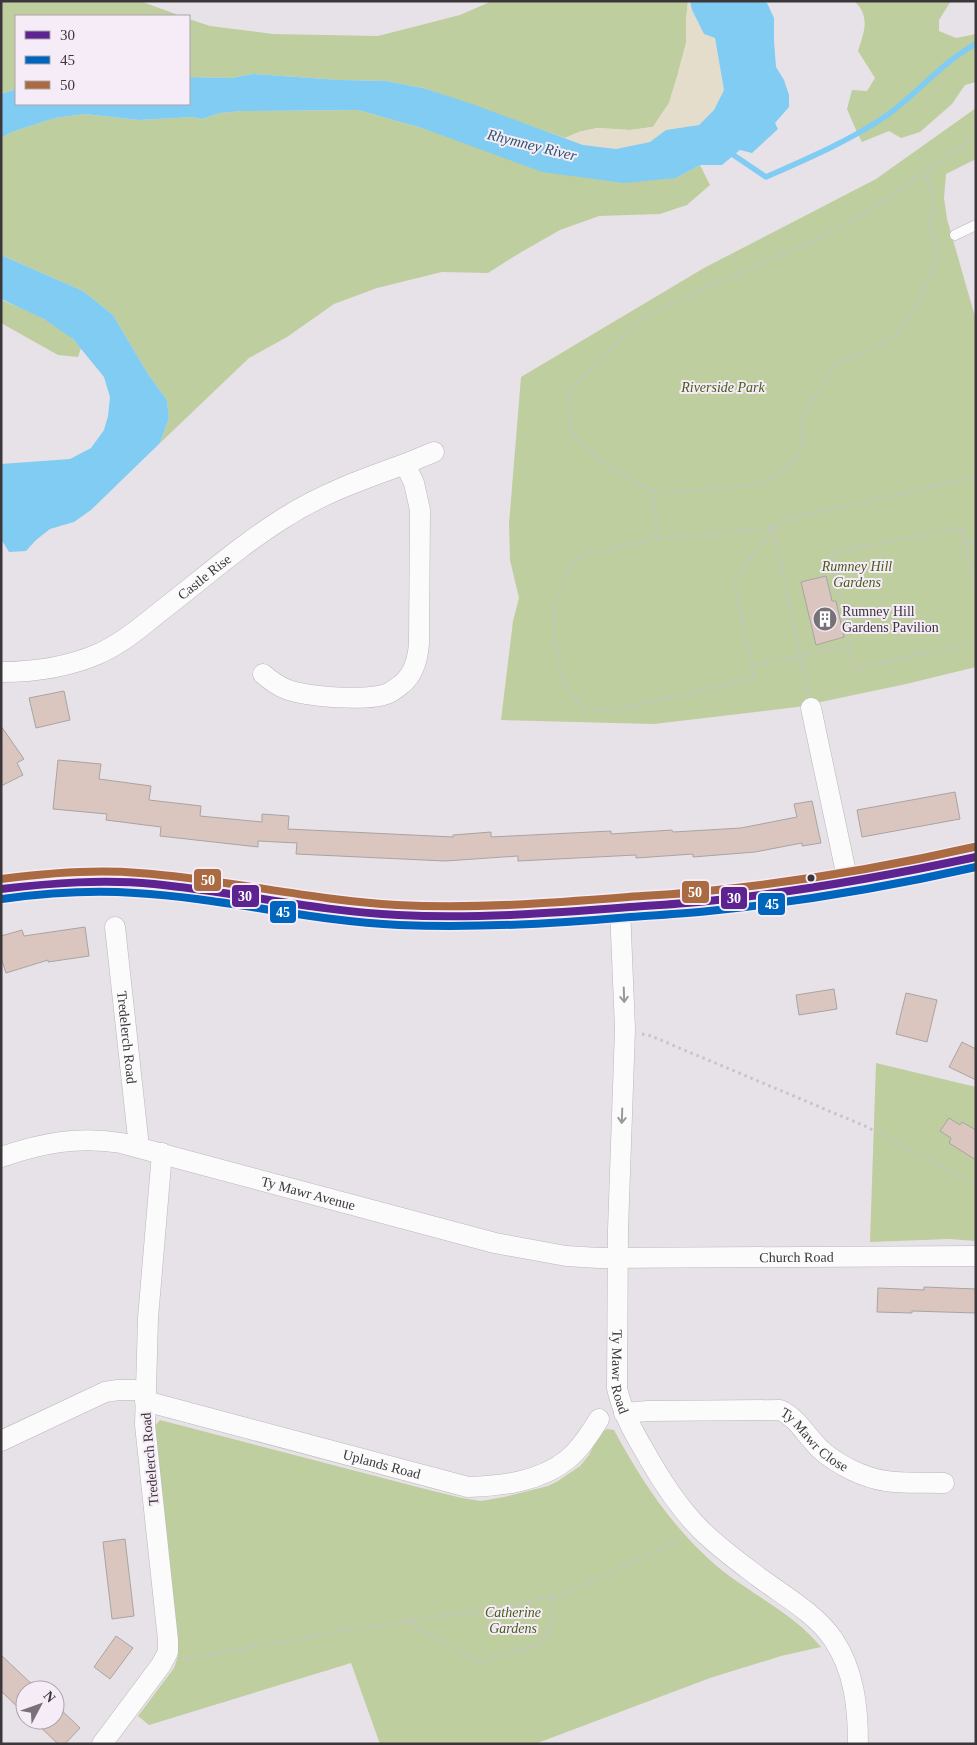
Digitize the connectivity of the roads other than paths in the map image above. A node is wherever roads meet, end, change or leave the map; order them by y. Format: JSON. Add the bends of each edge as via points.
{"nodes":[{"id":1,"x":976,"y":225,"type":"edge"},
{"id":2,"x":955,"y":235,"type":"dead end"},
{"id":3,"x":434,"y":452,"type":"dead end"},
{"id":4,"x":405,"y":464,"type":"junction"},
{"id":5,"x":1,"y":672,"type":"edge"},
{"id":6,"x":263,"y":674,"type":"dead end"},
{"id":7,"x":811,"y":708,"type":"road end"},
{"id":8,"x":976,"y":857,"type":"edge"},
{"id":9,"x":848,"y":882,"type":"junction"},
{"id":10,"x":1,"y":889,"type":"edge"},
{"id":11,"x":620,"y":908,"type":"junction"},
{"id":12,"x":115,"y":927,"type":"dead end"},
{"id":13,"x":139,"y":1147,"type":"junction"},
{"id":14,"x":162,"y":1153,"type":"junction"},
{"id":15,"x":1,"y":1157,"type":"edge"},
{"id":16,"x":976,"y":1256,"type":"edge"},
{"id":17,"x":618,"y":1258,"type":"junction"},
{"id":18,"x":145,"y":1396,"type":"junction"},
{"id":19,"x":624,"y":1412,"type":"junction"},
{"id":20,"x":599,"y":1419,"type":"dead end"},
{"id":21,"x":1,"y":1441,"type":"edge"},
{"id":22,"x":944,"y":1483,"type":"dead end"},
{"id":23,"x":102,"y":1744,"type":"edge"},
{"id":24,"x":858,"y":1744,"type":"edge"}],
"edges":[{"from":1,"to":2,"type":"lane"},
{"from":3,"to":4,"type":"street","name":"Castle Rise"},
{"from":4,"to":5,"type":"street","name":"Castle Rise","via":[[340,489],[283,518],[114,646],[78,661],[36,670]]},
{"from":4,"to":6,"type":"street","via":[[414,483],[420,510],[420,643],[418,659],[411,673],[403,684],[388,693],[360,697],[311,695],[286,689]]},
{"from":7,"to":9,"type":"street"},
{"from":8,"to":9,"type":"main road"},
{"from":9,"to":11,"type":"main road","via":[[723,899]]},
{"from":10,"to":11,"type":"main road","via":[[68,882],[152,884],[350,911],[424,916]]},
{"from":11,"to":17,"type":"street","name":"Ty Mawr Road","one_way":true,"via":[[625,1029]]},
{"from":12,"to":13,"type":"street","name":"Tredelerch Road"},
{"from":13,"to":14,"type":"street","name":"Ty Mawr Avenue"},
{"from":13,"to":15,"type":"street","name":"Ty Mawr Avenue","via":[[104,1140],[63,1141]]},
{"from":14,"to":17,"type":"street","name":"Ty Mawr Avenue","via":[[495,1243],[566,1256]]},
{"from":14,"to":18,"type":"street","name":"Tredelerch Road"},
{"from":16,"to":17,"type":"street","name":"Church Road"},
{"from":17,"to":19,"type":"street","name":"Ty Mawr Road","via":[[617,1388]]},
{"from":18,"to":20,"type":"street","name":"Uplands Road","via":[[468,1487],[507,1484],[553,1469],[580,1447]]},
{"from":18,"to":21,"type":"street","name":"Uplands Road","via":[[118,1390],[105,1392]]},
{"from":18,"to":23,"type":"street","name":"Tredelerch Road","via":[[168,1652]]},
{"from":19,"to":22,"type":"street","name":"Ty Mawr Close","via":[[780,1410],[789,1413],[821,1449],[836,1460],[875,1479]]},
{"from":19,"to":24,"type":"street","name":"Ty Mawr Road","via":[[656,1472],[701,1530],[806,1612],[832,1637],[852,1680]]}]}
